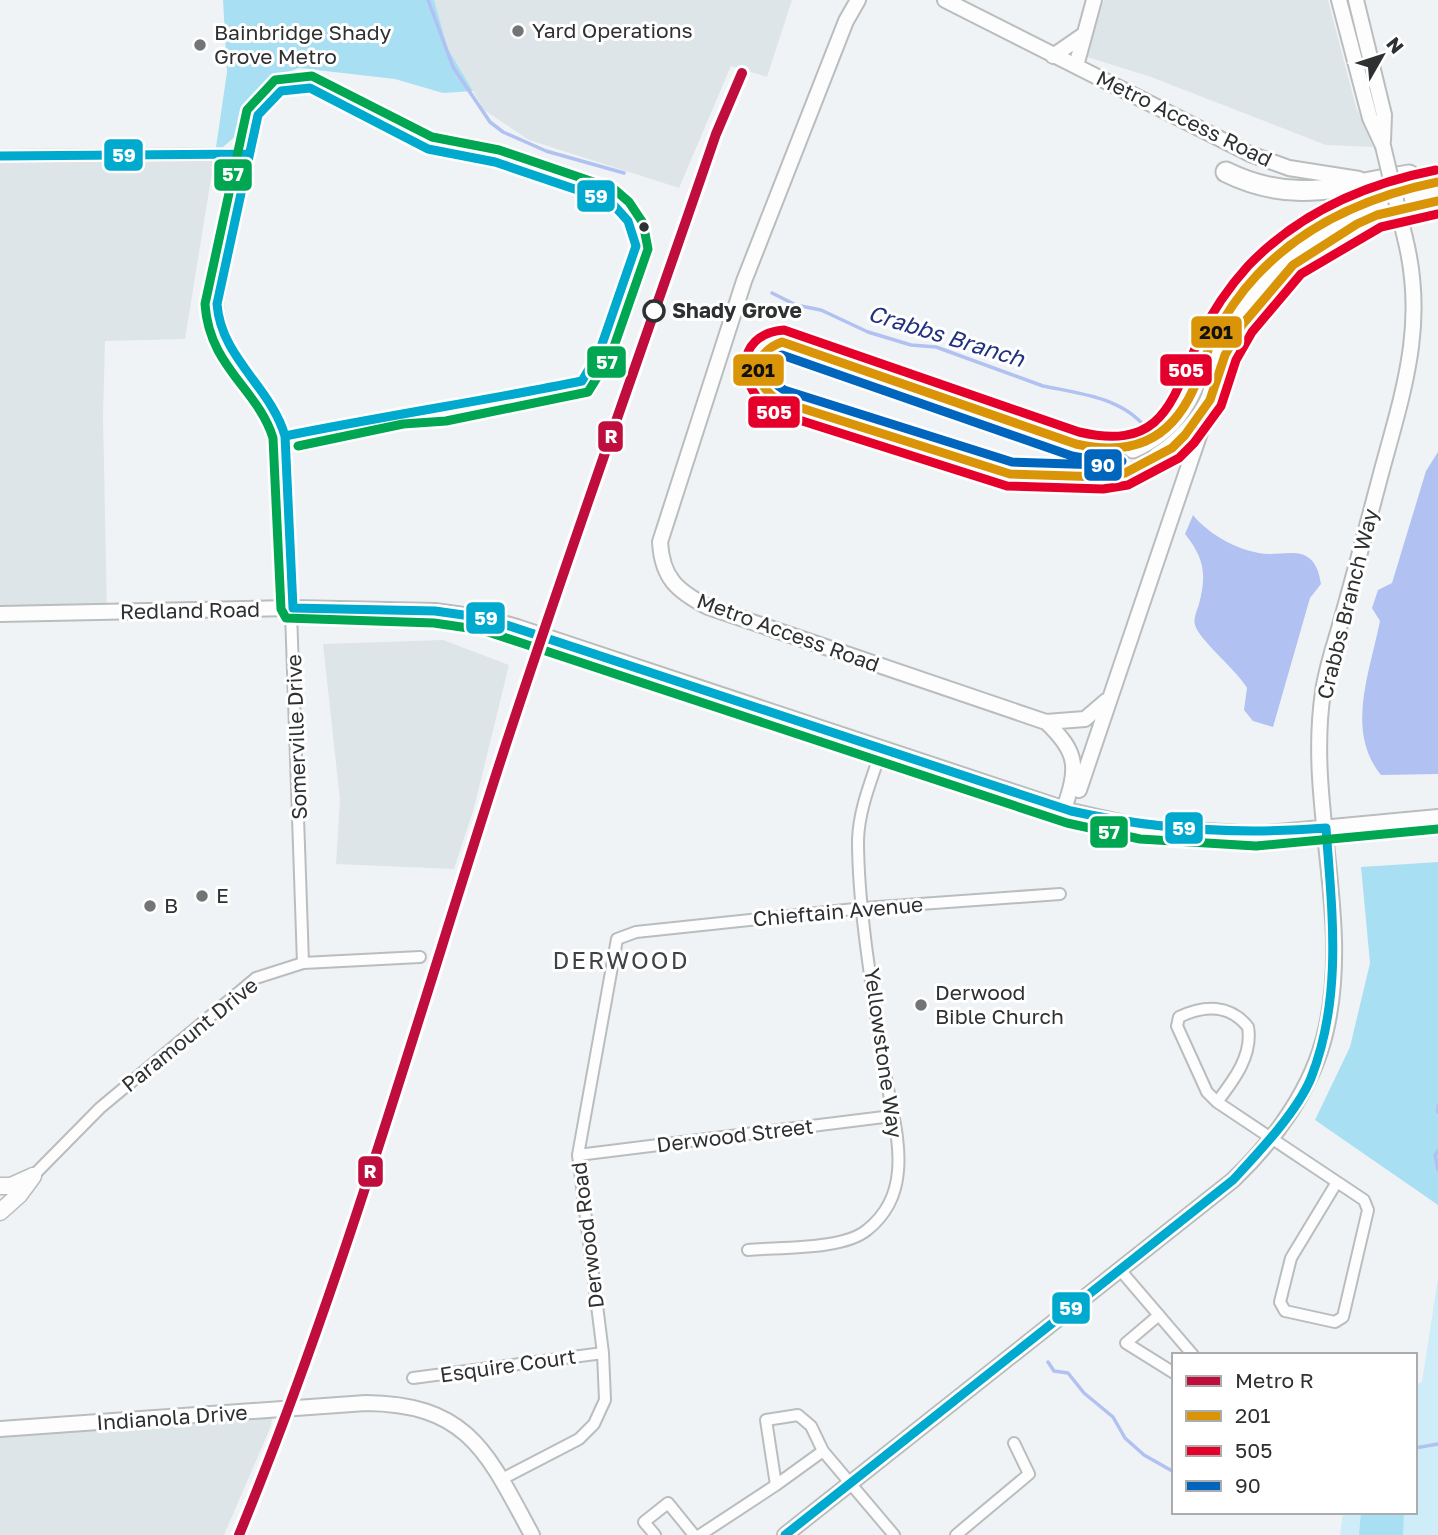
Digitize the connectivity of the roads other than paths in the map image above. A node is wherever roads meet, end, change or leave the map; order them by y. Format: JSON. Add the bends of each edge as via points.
{"nodes":[{"id":1,"x":858,"y":0,"type":"edge"},
{"id":2,"x":945,"y":0,"type":"edge"},
{"id":3,"x":1094,"y":0,"type":"edge"},
{"id":4,"x":1339,"y":0,"type":"edge"},
{"id":5,"x":1356,"y":0,"type":"edge"},
{"id":6,"x":1082,"y":36,"type":"junction"},
{"id":7,"x":1052,"y":56,"type":"junction"},
{"id":8,"x":1076,"y":66,"type":"junction"},
{"id":9,"x":1383,"y":146,"type":"junction"},
{"id":10,"x":0,"y":156,"type":"edge"},
{"id":11,"x":1438,"y":170,"type":"edge"},
{"id":12,"x":1226,"y":172,"type":"dead end"},
{"id":13,"x":1381,"y":179,"type":"junction"},
{"id":14,"x":1438,"y":181,"type":"edge"},
{"id":15,"x":1438,"y":201,"type":"edge"},
{"id":16,"x":1210,"y":400,"type":"junction"},
{"id":17,"x":1133,"y":448,"type":"dead end"},
{"id":18,"x":1158,"y":457,"type":"dead end"},
{"id":19,"x":293,"y":608,"type":"junction"},
{"id":20,"x":0,"y":614,"type":"edge"},
{"id":21,"x":1111,"y":694,"type":"junction"},
{"id":22,"x":1046,"y":722,"type":"junction"},
{"id":23,"x":882,"y":748,"type":"junction"},
{"id":24,"x":1068,"y":810,"type":"junction"},
{"id":25,"x":1438,"y":817,"type":"edge"},
{"id":26,"x":1326,"y":828,"type":"junction"},
{"id":27,"x":1060,"y":894,"type":"dead end"},
{"id":28,"x":864,"y":908,"type":"junction"},
{"id":29,"x":617,"y":939,"type":"joint"},
{"id":30,"x":420,"y":957,"type":"dead end"},
{"id":31,"x":303,"y":963,"type":"junction"},
{"id":32,"x":1217,"y":1102,"type":"junction"},
{"id":33,"x":892,"y":1116,"type":"junction"},
{"id":34,"x":1271,"y":1139,"type":"junction"},
{"id":35,"x":578,"y":1155,"type":"junction"},
{"id":36,"x":33,"y":1176,"type":"junction"},
{"id":37,"x":1337,"y":1182,"type":"junction"},
{"id":38,"x":0,"y":1185,"type":"edge"},
{"id":39,"x":0,"y":1212,"type":"edge"},
{"id":40,"x":748,"y":1250,"type":"dead end"},
{"id":41,"x":1121,"y":1271,"type":"junction"},
{"id":42,"x":1159,"y":1315,"type":"junction"},
{"id":43,"x":603,"y":1353,"type":"junction"},
{"id":44,"x":1192,"y":1353,"type":"edge"},
{"id":45,"x":1172,"y":1372,"type":"edge"},
{"id":46,"x":413,"y":1378,"type":"dead end"},
{"id":47,"x":0,"y":1429,"type":"edge"},
{"id":48,"x":1014,"y":1443,"type":"dead end"},
{"id":49,"x":823,"y":1451,"type":"junction"},
{"id":50,"x":502,"y":1479,"type":"junction"},
{"id":51,"x":851,"y":1482,"type":"junction"},
{"id":52,"x":776,"y":1485,"type":"junction"},
{"id":53,"x":532,"y":1535,"type":"edge"},
{"id":54,"x":655,"y":1535,"type":"edge"},
{"id":55,"x":694,"y":1535,"type":"edge"},
{"id":56,"x":700,"y":1535,"type":"edge"},
{"id":57,"x":785,"y":1535,"type":"edge"},
{"id":58,"x":894,"y":1535,"type":"edge"},
{"id":59,"x":956,"y":1535,"type":"edge"}],
"edges":[{"from":1,"to":22,"type":"main road","name":"Metro Access Road","via":[[744,281],[660,542],[662,564],[687,596],[708,607]]},
{"from":2,"to":7,"type":"main road","name":"Metro Access Road"},
{"from":3,"to":6,"type":"main road"},
{"from":4,"to":9,"type":"main road","name":"Crabbs Branch Way","via":[[1370,118]]},
{"from":5,"to":9,"type":"main road","name":"Crabbs Branch Way","via":[[1384,115]]},
{"from":6,"to":7,"type":"main road"},
{"from":6,"to":8,"type":"main road"},
{"from":7,"to":8,"type":"main road","name":"Metro Access Road"},
{"from":8,"to":13,"type":"main road","name":"Metro Access Road","via":[[1270,162],[1331,176]]},
{"from":9,"to":26,"type":"main road","name":"Crabbs Branch Way","bridge":true,"via":[[1414,288],[1414,340],[1323,690],[1320,770]]},
{"from":10,"to":19,"type":"street","name":"Somerville Drive","via":[[247,155],[218,318],[235,359],[280,419],[285,436]]},
{"from":11,"to":13,"type":"highway","name":"Metro Access Road"},
{"from":12,"to":13,"type":"highway","via":[[1249,183],[1286,191],[1329,191]]},
{"from":14,"to":17,"type":"highway","via":[[1359,203],[1282,251],[1224,317],[1177,418]]},
{"from":15,"to":16,"type":"highway","via":[[1377,215],[1293,265],[1242,325],[1224,355]]},
{"from":16,"to":18,"type":"highway","via":[[1185,435]]},
{"from":16,"to":21,"type":"main road"},
{"from":19,"to":20,"type":"main road","name":"Redland Road"},
{"from":19,"to":23,"type":"main road","name":"Redland Road","via":[[435,611],[485,618]]},
{"from":19,"to":31,"type":"street","name":"Somerville Drive"},
{"from":21,"to":22,"type":"main road","via":[[1085,719]]},
{"from":21,"to":24,"type":"main road"},
{"from":22,"to":24,"type":"main road","via":[[1062,736],[1075,763]]},
{"from":23,"to":24,"type":"main road","name":"Redland Road"},
{"from":23,"to":28,"type":"street","name":"Yellowstone Way","via":[[859,829]]},
{"from":24,"to":26,"type":"main road","name":"Redland Road","via":[[1142,827],[1203,833]]},
{"from":25,"to":26,"type":"main road","name":"Redland Road"},
{"from":26,"to":34,"type":"main road","name":"Crabbs Branch Way","via":[[1334,957],[1326,1030],[1310,1080]]},
{"from":27,"to":28,"type":"street","name":"Chieftain Avenue"},
{"from":28,"to":29,"type":"street","name":"Chieftain Avenue","via":[[636,932]]},
{"from":28,"to":33,"type":"street","name":"Yellowstone Way"},
{"from":29,"to":35,"type":"street","name":"Derwood Road"},
{"from":30,"to":31,"type":"street","name":"Paramount Drive"},
{"from":31,"to":36,"type":"street","name":"Paramount Drive","via":[[244,985],[100,1108]]},
{"from":32,"to":32,"type":"street","via":[[1207,1092],[1177,1026],[1179,1017],[1212,1007],[1229,1011],[1248,1027],[1248,1050]]},
{"from":32,"to":34,"type":"street"},
{"from":33,"to":35,"type":"street","name":"Derwood Street"},
{"from":33,"to":40,"type":"street","name":"Yellowstone Way","via":[[898,1170],[895,1191],[884,1213],[866,1231],[846,1242]]},
{"from":34,"to":37,"type":"street"},
{"from":34,"to":41,"type":"main road","name":"Crabbs Branch Way","via":[[1233,1180]]},
{"from":35,"to":43,"type":"street","name":"Derwood Road"},
{"from":36,"to":38,"type":"main road","via":[[11,1186]]},
{"from":36,"to":39,"type":"main road"},
{"from":37,"to":37,"type":"street","via":[[1364,1200],[1368,1210],[1343,1317],[1335,1322],[1285,1311],[1280,1302],[1291,1258]]},
{"from":41,"to":42,"type":"street"},
{"from":41,"to":51,"type":"main road","name":"Crabbs Branch Way"},
{"from":42,"to":44,"type":"street"},
{"from":42,"to":45,"type":"street","via":[[1126,1343]]},
{"from":43,"to":46,"type":"street","name":"Esquire Court"},
{"from":43,"to":50,"type":"street","name":"Derwood Road","via":[[607,1387],[594,1424],[579,1439]]},
{"from":47,"to":50,"type":"main road","name":"Indianola Drive","via":[[366,1403],[416,1407],[476,1442]]},
{"from":48,"to":59,"type":"street","via":[[1029,1474]]},
{"from":49,"to":51,"type":"street"},
{"from":49,"to":52,"type":"street"},
{"from":49,"to":52,"type":"street","via":[[811,1426],[798,1415],[766,1420]]},
{"from":50,"to":53,"type":"main road","name":"Indianola Drive"},
{"from":51,"to":57,"type":"main road","name":"Crabbs Branch Way"},
{"from":51,"to":58,"type":"street"},
{"from":52,"to":56,"type":"street"},
{"from":54,"to":55,"type":"street","via":[[644,1522],[668,1503]]}]}
